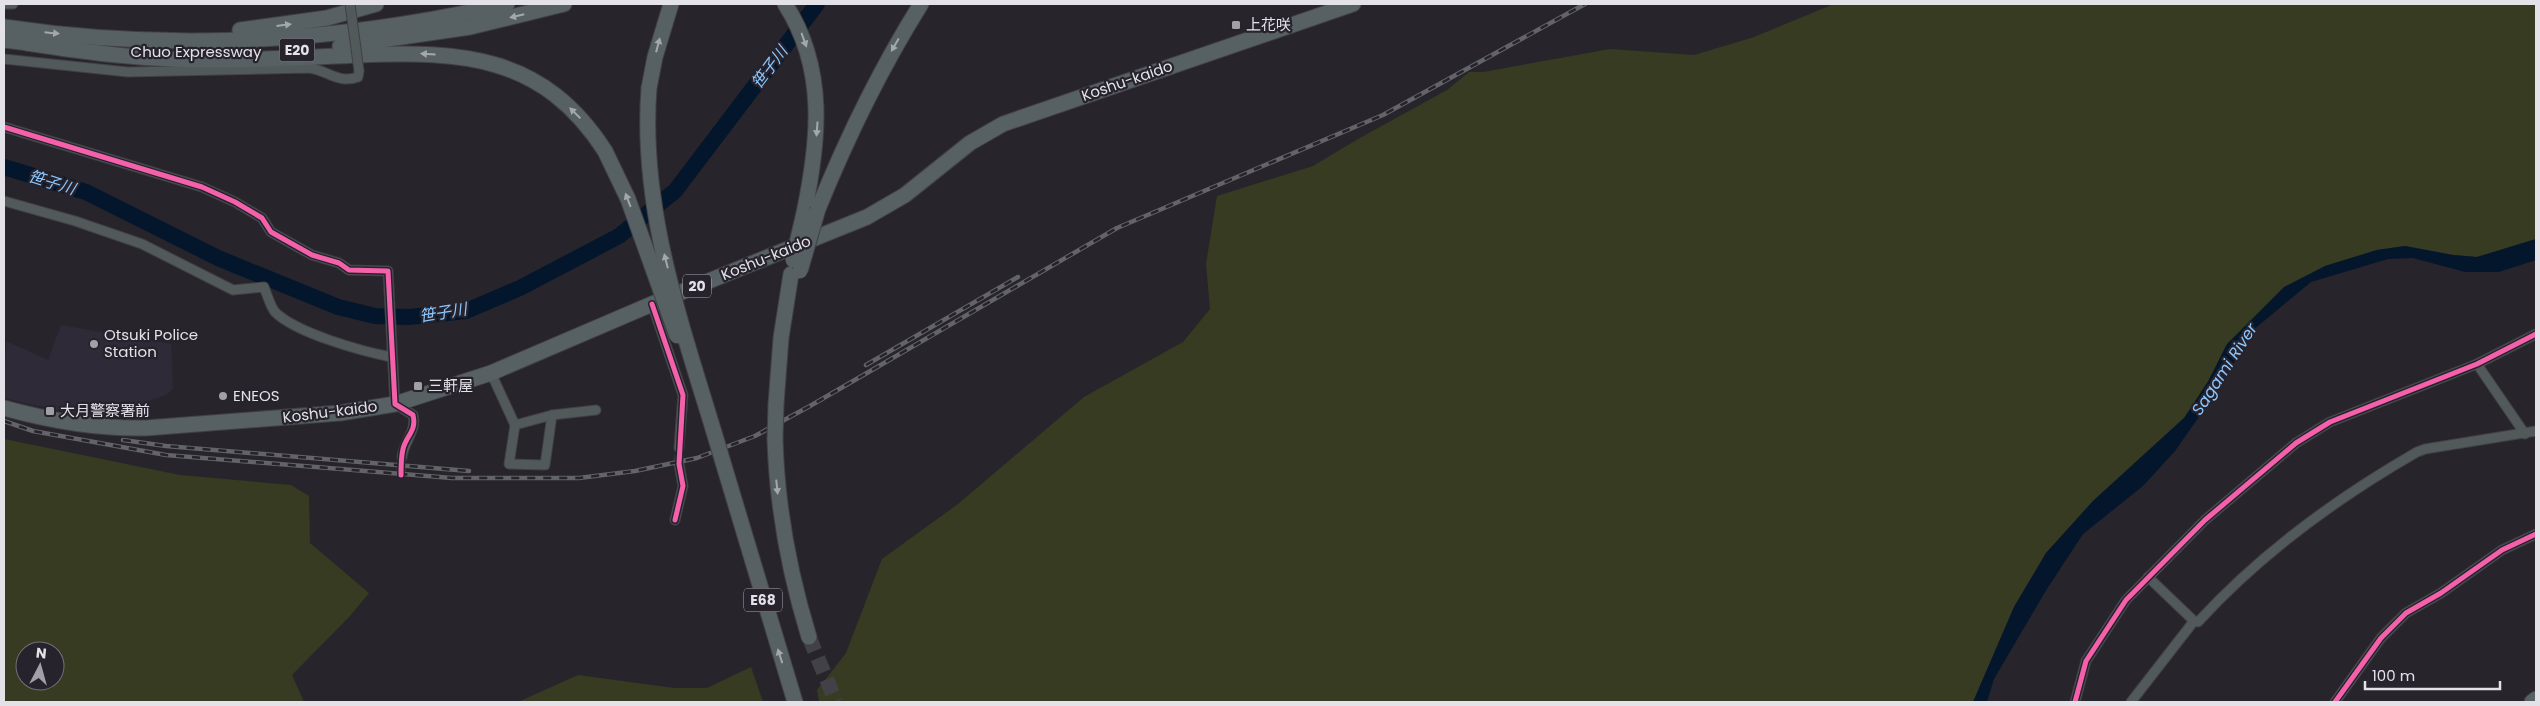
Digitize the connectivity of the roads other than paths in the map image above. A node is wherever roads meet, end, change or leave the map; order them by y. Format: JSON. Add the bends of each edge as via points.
{"nodes":[{"id":1,"x":4,"y":4,"type":"edge"},
{"id":2,"x":13,"y":4,"type":"edge"},
{"id":3,"x":350,"y":4,"type":"edge"},
{"id":4,"x":376,"y":4,"type":"edge"},
{"id":5,"x":507,"y":4,"type":"edge"},
{"id":6,"x":564,"y":4,"type":"edge"},
{"id":7,"x":672,"y":4,"type":"edge"},
{"id":8,"x":785,"y":4,"type":"edge"},
{"id":9,"x":921,"y":4,"type":"edge"},
{"id":10,"x":1353,"y":4,"type":"edge"},
{"id":11,"x":4,"y":27,"type":"edge"},
{"id":12,"x":78,"y":36,"type":"junction"},
{"id":13,"x":4,"y":40,"type":"edge"},
{"id":14,"x":27,"y":43,"type":"junction"},
{"id":15,"x":4,"y":59,"type":"edge"},
{"id":16,"x":4,"y":127,"type":"edge"},
{"id":17,"x":4,"y":201,"type":"edge"},
{"id":18,"x":811,"y":211,"type":"junction"},
{"id":19,"x":652,"y":304,"type":"junction"},
{"id":20,"x":2536,"y":334,"type":"edge"},
{"id":21,"x":391,"y":357,"type":"junction"},
{"id":22,"x":2477,"y":364,"type":"junction"},
{"id":23,"x":491,"y":373,"type":"junction"},
{"id":24,"x":395,"y":404,"type":"junction"},
{"id":25,"x":4,"y":408,"type":"edge"},
{"id":26,"x":596,"y":410,"type":"dead end"},
{"id":27,"x":552,"y":415,"type":"junction"},
{"id":28,"x":515,"y":424,"type":"junction"},
{"id":29,"x":2536,"y":431,"type":"edge"},
{"id":30,"x":2525,"y":434,"type":"junction"},
{"id":31,"x":679,"y":448,"type":"tunnel mouth"},
{"id":32,"x":402,"y":457,"type":"tunnel mouth"},
{"id":33,"x":722,"y":460,"type":"junction"},
{"id":34,"x":679,"y":464,"type":"tunnel mouth"},
{"id":35,"x":675,"y":520,"type":"dead end"},
{"id":36,"x":2536,"y":534,"type":"edge"},
{"id":37,"x":2148,"y":576,"type":"junction"},
{"id":38,"x":2194,"y":621,"type":"junction"},
{"id":39,"x":809,"y":637,"type":"tunnel mouth"},
{"id":40,"x":2536,"y":699,"type":"edge"},
{"id":41,"x":796,"y":702,"type":"edge"},
{"id":42,"x":2075,"y":702,"type":"edge"},
{"id":43,"x":2131,"y":702,"type":"edge"},
{"id":44,"x":2335,"y":702,"type":"edge"},
{"id":45,"x":2532,"y":702,"type":"edge"}],
"edges":[{"from":1,"to":2,"type":"street"},
{"from":3,"to":15,"type":"street","bridge":true,"via":[[359,70],[358,77],[340,80],[310,68],[128,72]]},
{"from":12,"to":4,"type":"highway","one_way":true,"via":[[170,35],[263,28],[327,18]]},
{"from":5,"to":12,"type":"highway","name":"Chuo Expressway","number":"E20","via":[[414,23],[310,36],[189,40]]},
{"from":6,"to":14,"type":"highway","name":"Chuo Expressway","number":"E20","one_way":true,"via":[[470,27],[362,44],[304,49],[175,54]]},
{"from":33,"to":7,"type":"highway","one_way":true,"bridge":true,"via":[[657,224],[647,146],[649,88],[660,35]]},
{"from":8,"to":18,"type":"highway","one_way":true,"via":[[803,38],[815,80],[817,107]]},
{"from":9,"to":18,"type":"highway","one_way":true,"via":[[876,79]]},
{"from":10,"to":19,"type":"highway","name":"Koshu-kaido","number":"20","via":[[1003,124],[970,143],[905,195],[867,217]]},
{"from":11,"to":12,"type":"highway","name":"Chuo Expressway","number":"E20","one_way":true},
{"from":13,"to":14,"type":"highway","name":"Chuo Expressway","number":"E20"},
{"from":33,"to":14,"type":"highway","one_way":true,"bridge":true,"via":[[628,199],[605,151],[581,118],[552,93],[519,73],[480,59],[414,53],[174,60]]},
{"from":16,"to":21,"type":"street","via":[[202,188],[262,218],[271,232],[312,255],[339,263],[349,270],[388,271]]},
{"from":17,"to":21,"type":"street","via":[[142,244],[233,290],[264,286],[274,311],[297,326],[367,352]]},
{"from":18,"to":39,"type":"highway","number":"E68","one_way":true,"bridge":true,"via":[[795,272],[778,375],[775,438],[786,552]]},
{"from":19,"to":23,"type":"highway","name":"Koshu-kaido","number":"20"},
{"from":19,"to":31,"type":"street","via":[[683,395]]},
{"from":20,"to":22,"type":"street"},
{"from":21,"to":24,"type":"street"},
{"from":22,"to":30,"type":"street"},
{"from":22,"to":37,"type":"street","via":[[2358,409],[2303,439],[2205,520]]},
{"from":23,"to":24,"type":"highway","name":"Koshu-kaido","number":"20"},
{"from":23,"to":28,"type":"street"},
{"from":24,"to":25,"type":"highway","name":"Koshu-kaido","number":"20","via":[[340,413],[146,428],[78,424]]},
{"from":24,"to":32,"type":"street","via":[[413,415],[415,423],[403,447]]},
{"from":26,"to":27,"type":"street"},
{"from":27,"to":28,"type":"street"},
{"from":27,"to":28,"type":"street","via":[[545,465],[509,464]]},
{"from":29,"to":30,"type":"street"},
{"from":30,"to":38,"type":"street","via":[[2417,452],[2359,486],[2266,556],[2230,587],[2198,622]]},
{"from":41,"to":33,"type":"highway","number":"E68","one_way":true},
{"from":34,"to":35,"type":"street","via":[[684,486]]},
{"from":36,"to":44,"type":"street","via":[[2490,558],[2406,613],[2381,638]]},
{"from":37,"to":38,"type":"street"},
{"from":37,"to":42,"type":"street","via":[[2113,618],[2086,661]]},
{"from":38,"to":43,"type":"street"},
{"from":40,"to":45,"type":"highway"}]}
